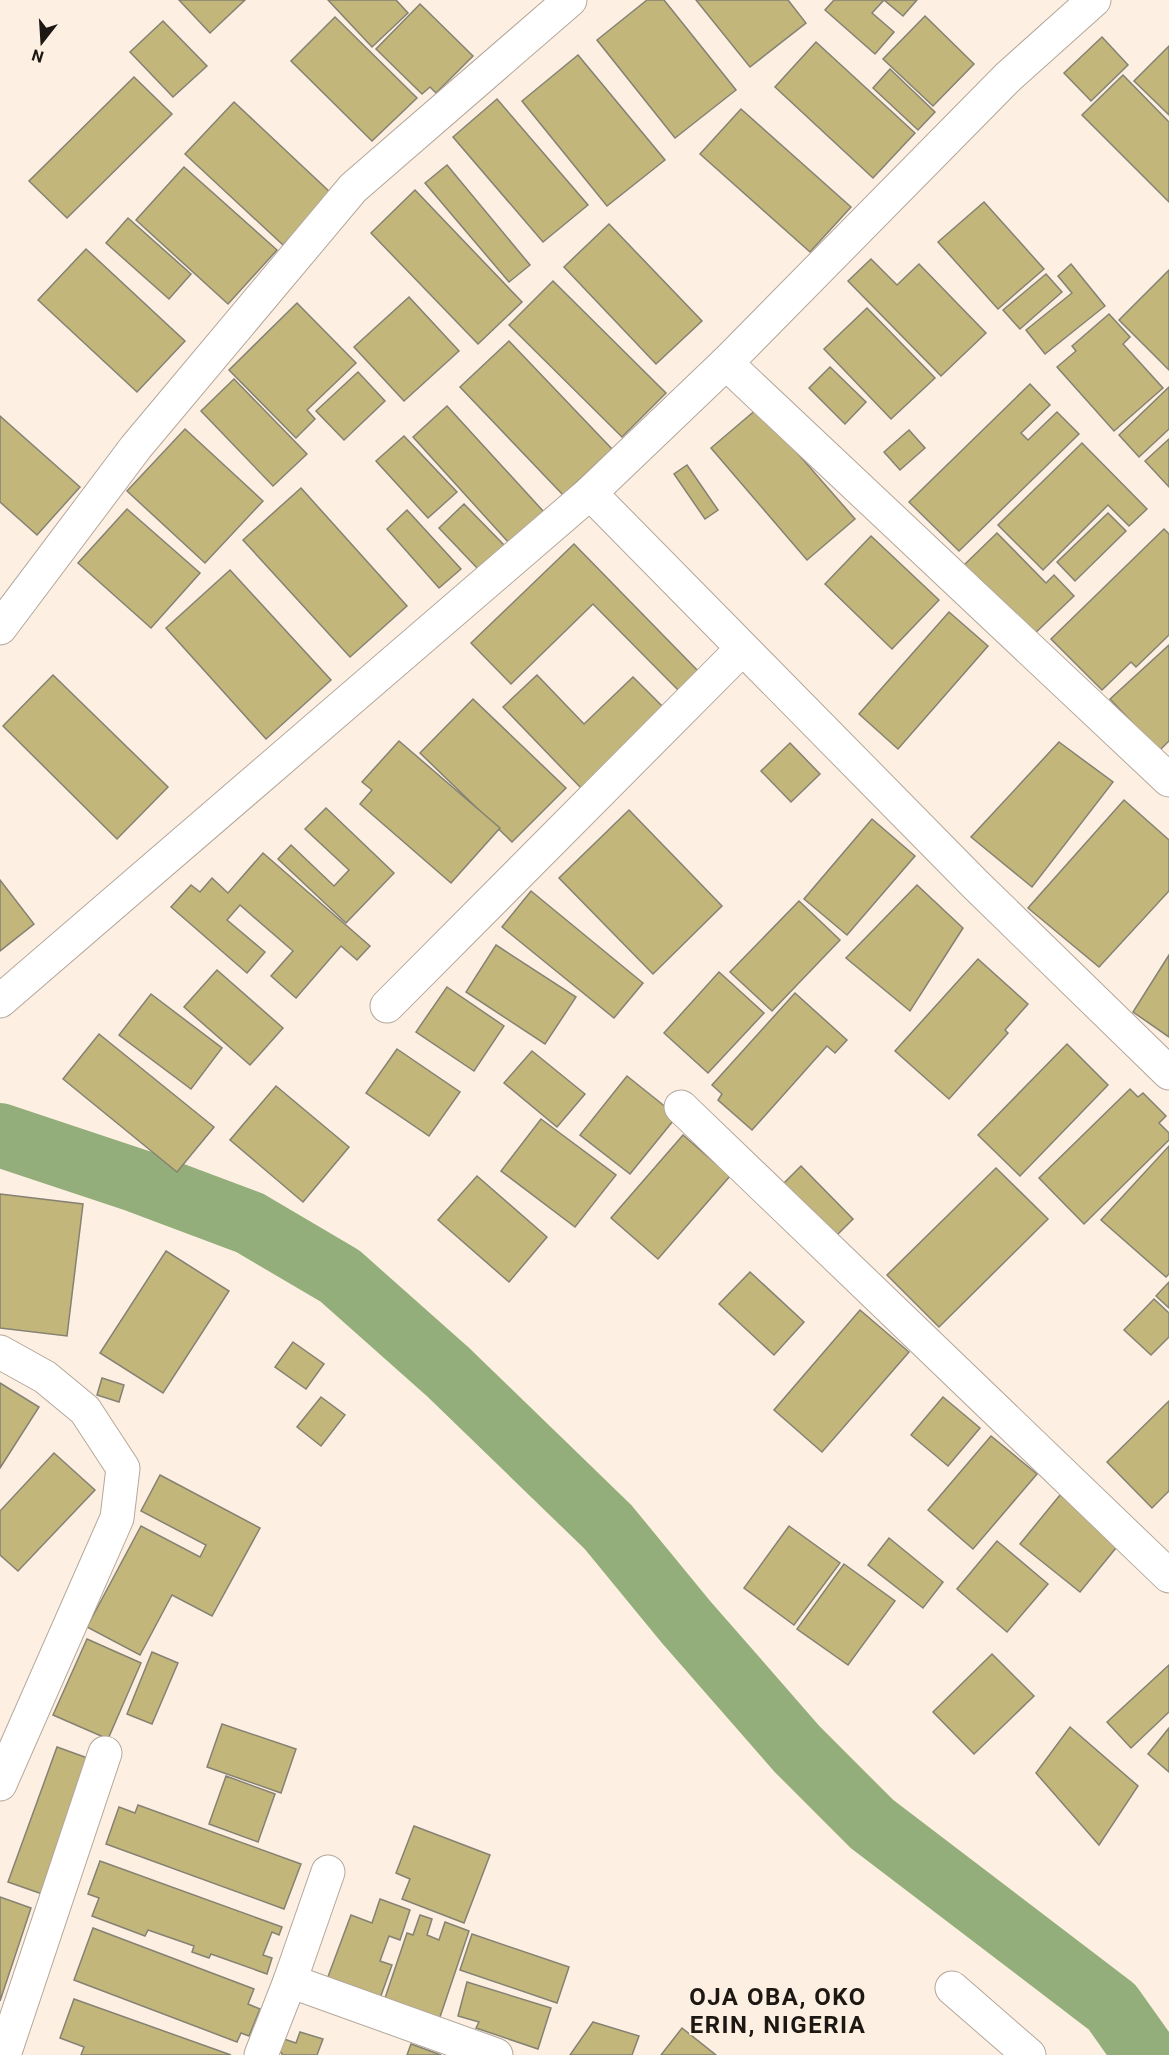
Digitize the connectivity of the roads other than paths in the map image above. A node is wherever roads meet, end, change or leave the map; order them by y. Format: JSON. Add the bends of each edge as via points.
{"nodes":[{"id":1,"x":570,"y":0,"type":"edge"},
{"id":2,"x":1094,"y":0,"type":"edge"},
{"id":3,"x":726,"y":363,"type":"junction"},
{"id":4,"x":590,"y":493,"type":"junction"},
{"id":5,"x":0,"y":628,"type":"edge"},
{"id":6,"x":742,"y":649,"type":"junction"},
{"id":7,"x":1169,"y":780,"type":"edge"},
{"id":8,"x":0,"y":1001,"type":"edge"},
{"id":9,"x":387,"y":1006,"type":"dead end"},
{"id":10,"x":1169,"y":1072,"type":"edge"},
{"id":11,"x":681,"y":1107,"type":"dead end"},
{"id":12,"x":0,"y":1352,"type":"edge"},
{"id":13,"x":1169,"y":1575,"type":"edge"},
{"id":14,"x":105,"y":1753,"type":"dead end"},
{"id":15,"x":0,"y":1784,"type":"edge"},
{"id":16,"x":328,"y":1872,"type":"dead end"},
{"id":17,"x":290,"y":1982,"type":"junction"},
{"id":18,"x":952,"y":1988,"type":"dead end"},
{"id":19,"x":4,"y":2055,"type":"edge"},
{"id":20,"x":261,"y":2055,"type":"edge"},
{"id":21,"x":496,"y":2055,"type":"edge"},
{"id":22,"x":1029,"y":2055,"type":"edge"}],
"edges":[{"from":1,"to":5,"type":"street","via":[[353,188],[136,447]]},
{"from":2,"to":3,"type":"street","via":[[1008,77]]},
{"from":3,"to":4,"type":"street"},
{"from":3,"to":7,"type":"street"},
{"from":4,"to":6,"type":"street"},
{"from":4,"to":8,"type":"street"},
{"from":6,"to":9,"type":"street"},
{"from":6,"to":10,"type":"street"},
{"from":11,"to":13,"type":"street"},
{"from":12,"to":15,"type":"street","via":[[45,1377],[85,1410],[123,1468],[117,1518]]},
{"from":14,"to":19,"type":"street"},
{"from":16,"to":17,"type":"street"},
{"from":17,"to":20,"type":"street"},
{"from":17,"to":21,"type":"street"},
{"from":18,"to":22,"type":"street"}]}
